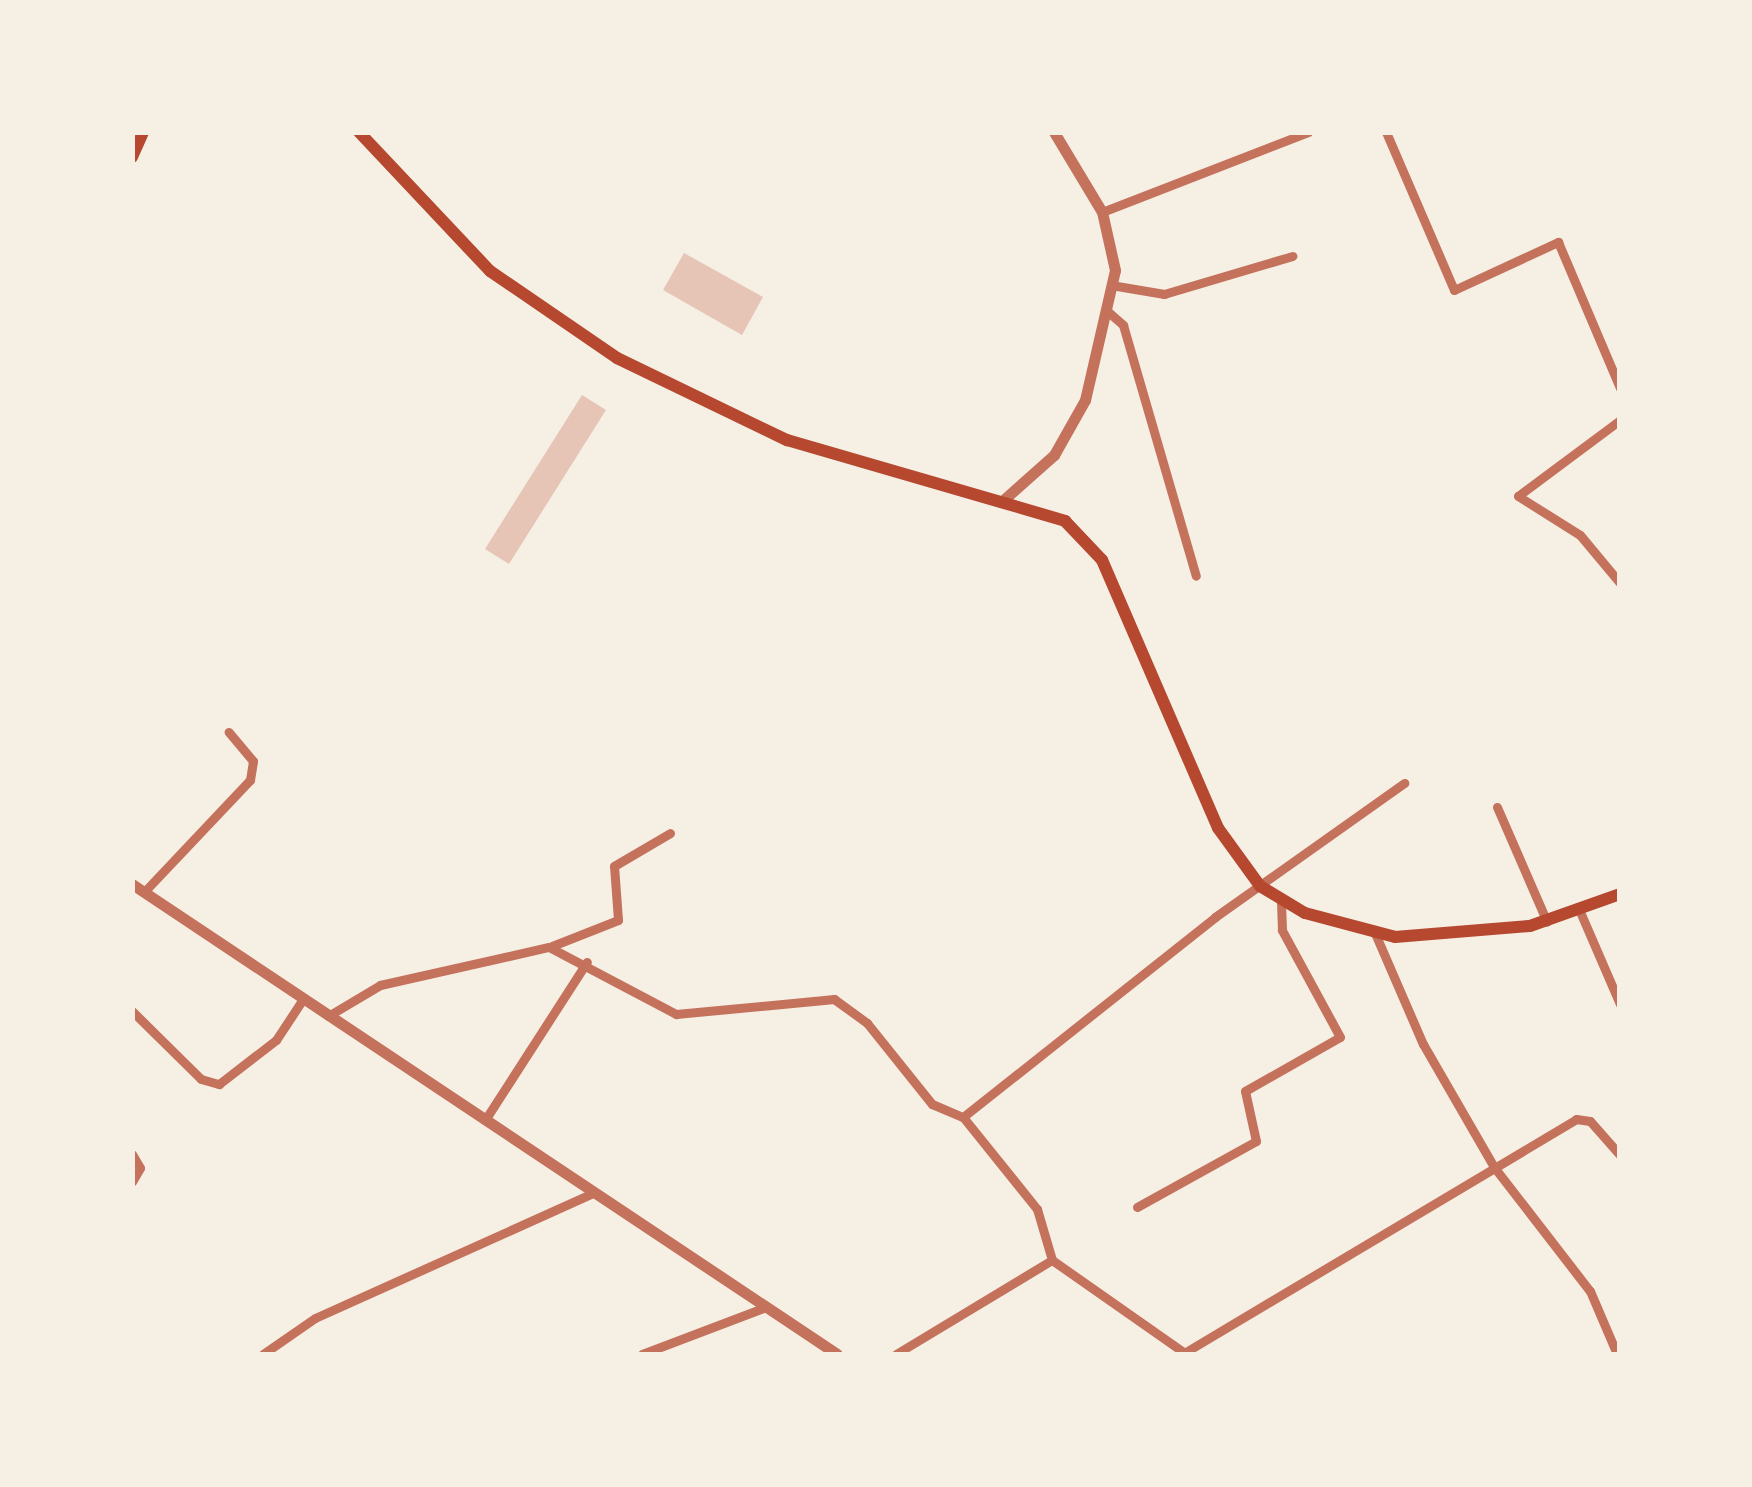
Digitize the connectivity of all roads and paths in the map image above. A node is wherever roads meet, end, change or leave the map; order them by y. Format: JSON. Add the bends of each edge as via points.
{"nodes":[{"id":1,"x":144,"y":132,"type":"edge"},
{"id":2,"x":359,"y":132,"type":"edge"},
{"id":3,"x":1054,"y":132,"type":"edge"},
{"id":4,"x":1308,"y":132,"type":"edge"},
{"id":5,"x":1386,"y":132,"type":"edge"},
{"id":6,"x":132,"y":156,"type":"edge"},
{"id":7,"x":1102,"y":212,"type":"junction"},
{"id":8,"x":1292,"y":256,"type":"dead end"},
{"id":9,"x":1111,"y":285,"type":"junction"},
{"id":10,"x":1106,"y":310,"type":"junction"},
{"id":11,"x":1620,"y":388,"type":"edge"},
{"id":12,"x":1620,"y":420,"type":"edge"},
{"id":13,"x":1001,"y":502,"type":"junction"},
{"id":14,"x":1196,"y":576,"type":"dead end"},
{"id":15,"x":1620,"y":582,"type":"edge"},
{"id":16,"x":229,"y":732,"type":"dead end"},
{"id":17,"x":1404,"y":783,"type":"dead end"},
{"id":18,"x":1497,"y":808,"type":"dead end"},
{"id":19,"x":670,"y":833,"type":"dead end"},
{"id":20,"x":1260,"y":886,"type":"junction"},
{"id":21,"x":138,"y":888,"type":"edge"},
{"id":22,"x":1620,"y":894,"type":"edge"},
{"id":23,"x":1281,"y":898,"type":"junction"},
{"id":24,"x":1581,"y":914,"type":"junction"},
{"id":25,"x":1547,"y":922,"type":"junction"},
{"id":26,"x":1374,"y":931,"type":"junction"},
{"id":27,"x":549,"y":947,"type":"junction"},
{"id":28,"x":587,"y":962,"type":"junction"},
{"id":29,"x":303,"y":999,"type":"junction"},
{"id":30,"x":1620,"y":1004,"type":"edge"},
{"id":31,"x":132,"y":1011,"type":"edge"},
{"id":32,"x":328,"y":1016,"type":"junction"},
{"id":33,"x":963,"y":1117,"type":"junction"},
{"id":34,"x":485,"y":1120,"type":"junction"},
{"id":35,"x":132,"y":1154,"type":"edge"},
{"id":36,"x":1620,"y":1155,"type":"edge"},
{"id":37,"x":1494,"y":1167,"type":"junction"},
{"id":38,"x":132,"y":1182,"type":"edge"},
{"id":39,"x":594,"y":1194,"type":"junction"},
{"id":40,"x":1137,"y":1207,"type":"dead end"},
{"id":41,"x":1052,"y":1260,"type":"junction"},
{"id":42,"x":763,"y":1308,"type":"junction"},
{"id":43,"x":263,"y":1354,"type":"edge"},
{"id":44,"x":642,"y":1354,"type":"edge"},
{"id":45,"x":837,"y":1354,"type":"edge"},
{"id":46,"x":896,"y":1354,"type":"edge"},
{"id":47,"x":1185,"y":1354,"type":"edge"},
{"id":48,"x":1618,"y":1354,"type":"edge"}],
"edges":[{"from":1,"to":6,"type":"main road"},
{"from":2,"to":13,"type":"main road","via":[[490,270],[617,358],[787,440]]},
{"from":3,"to":7,"type":"street"},
{"from":4,"to":7,"type":"street"},
{"from":5,"to":11,"type":"street","via":[[1454,290],[1558,242]]},
{"from":7,"to":9,"type":"street"},
{"from":8,"to":9,"type":"street","via":[[1164,294]]},
{"from":9,"to":10,"type":"street"},
{"from":10,"to":13,"type":"street","via":[[1086,400],[1054,456]]},
{"from":10,"to":14,"type":"street","via":[[1123,324]]},
{"from":12,"to":15,"type":"street","via":[[1518,496],[1580,535]]},
{"from":13,"to":20,"type":"main road","via":[[1065,521],[1102,560],[1218,828]]},
{"from":16,"to":21,"type":"street","via":[[253,761],[250,780]]},
{"from":17,"to":20,"type":"street"},
{"from":18,"to":25,"type":"street"},
{"from":19,"to":27,"type":"street","via":[[614,866],[618,920]]},
{"from":20,"to":23,"type":"main road"},
{"from":20,"to":33,"type":"street"},
{"from":21,"to":29,"type":"street"},
{"from":22,"to":24,"type":"main road"},
{"from":23,"to":26,"type":"main road"},
{"from":23,"to":40,"type":"street","via":[[1282,930],[1340,1036],[1245,1091],[1256,1140]]},
{"from":24,"to":25,"type":"main road"},
{"from":24,"to":30,"type":"street"},
{"from":25,"to":26,"type":"main road"},
{"from":26,"to":37,"type":"street","via":[[1400,1003]]},
{"from":27,"to":28,"type":"street"},
{"from":27,"to":32,"type":"street","via":[[380,986]]},
{"from":28,"to":33,"type":"street","via":[[628,996],[676,1014],[834,998],[867,1023],[932,1104]]},
{"from":28,"to":34,"type":"street"},
{"from":29,"to":31,"type":"street","via":[[264,1052],[219,1084],[201,1078]]},
{"from":29,"to":32,"type":"street"},
{"from":32,"to":34,"type":"street"},
{"from":33,"to":41,"type":"street","via":[[1047,1225]]},
{"from":34,"to":39,"type":"street"},
{"from":35,"to":38,"type":"street","via":[[140,1168]]},
{"from":36,"to":37,"type":"street","via":[[1581,1117]]},
{"from":37,"to":47,"type":"street"},
{"from":37,"to":48,"type":"street","via":[[1590,1292]]},
{"from":39,"to":42,"type":"street"},
{"from":39,"to":43,"type":"street","via":[[315,1318]]},
{"from":41,"to":46,"type":"street"},
{"from":41,"to":47,"type":"street"},
{"from":42,"to":44,"type":"street"},
{"from":42,"to":45,"type":"street"}]}
